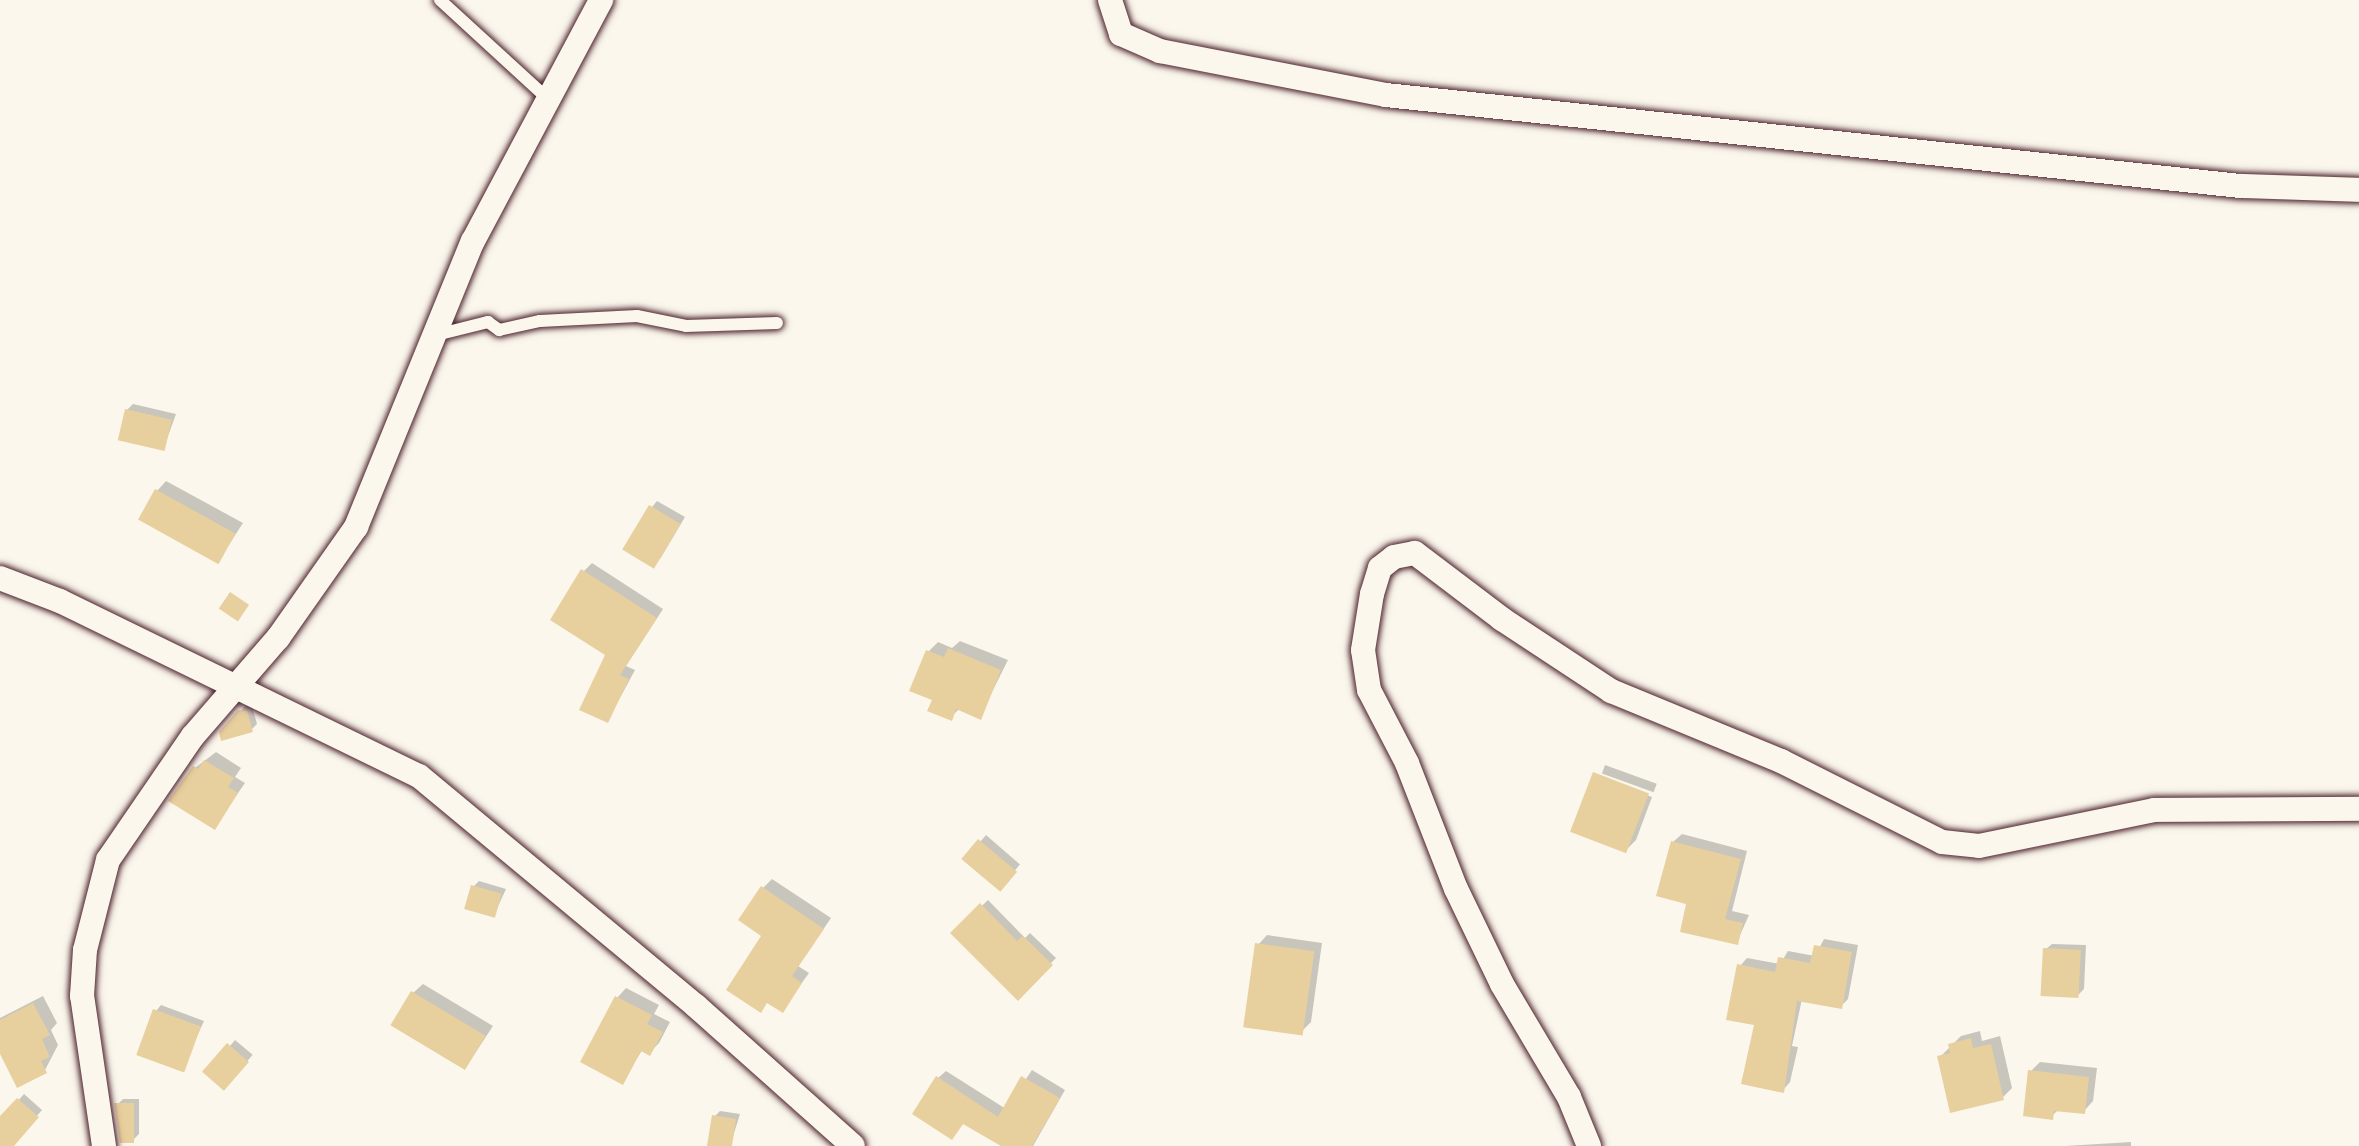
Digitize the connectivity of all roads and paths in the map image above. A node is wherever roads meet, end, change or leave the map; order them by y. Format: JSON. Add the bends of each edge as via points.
{"nodes":[{"id":1,"x":440,"y":0,"type":"edge"},
{"id":2,"x":601,"y":0,"type":"edge"},
{"id":3,"x":1110,"y":0,"type":"edge"},
{"id":4,"x":547,"y":98,"type":"junction"},
{"id":5,"x":2359,"y":190,"type":"edge"},
{"id":6,"x":777,"y":323,"type":"dead end"},
{"id":7,"x":435,"y":335,"type":"junction"},
{"id":8,"x":0,"y":578,"type":"edge"},
{"id":9,"x":238,"y":689,"type":"junction"},
{"id":10,"x":2359,"y":809,"type":"edge"},
{"id":11,"x":104,"y":1146,"type":"edge"},
{"id":12,"x":853,"y":1146,"type":"edge"},
{"id":13,"x":1589,"y":1146,"type":"edge"}],
"edges":[{"from":1,"to":4,"type":"lane"},
{"from":2,"to":4,"type":"street"},
{"from":3,"to":5,"type":"street","via":[[1121,34],[1160,51],[1386,95],[2242,186]]},
{"from":4,"to":7,"type":"street"},
{"from":6,"to":7,"type":"lane","via":[[686,326],[638,316],[499,330],[488,322]]},
{"from":7,"to":9,"type":"street","via":[[356,527]]},
{"from":8,"to":9,"type":"street"},
{"from":9,"to":11,"type":"street","via":[[193,736],[108,860],[82,996]]},
{"from":9,"to":12,"type":"street","via":[[419,776]]},
{"from":10,"to":13,"type":"street","via":[[2154,810],[1979,846],[1942,842],[1781,761],[1611,691],[1415,553],[1394,557],[1380,568],[1372,594],[1364,650],[1369,690],[1456,889]]}]}
